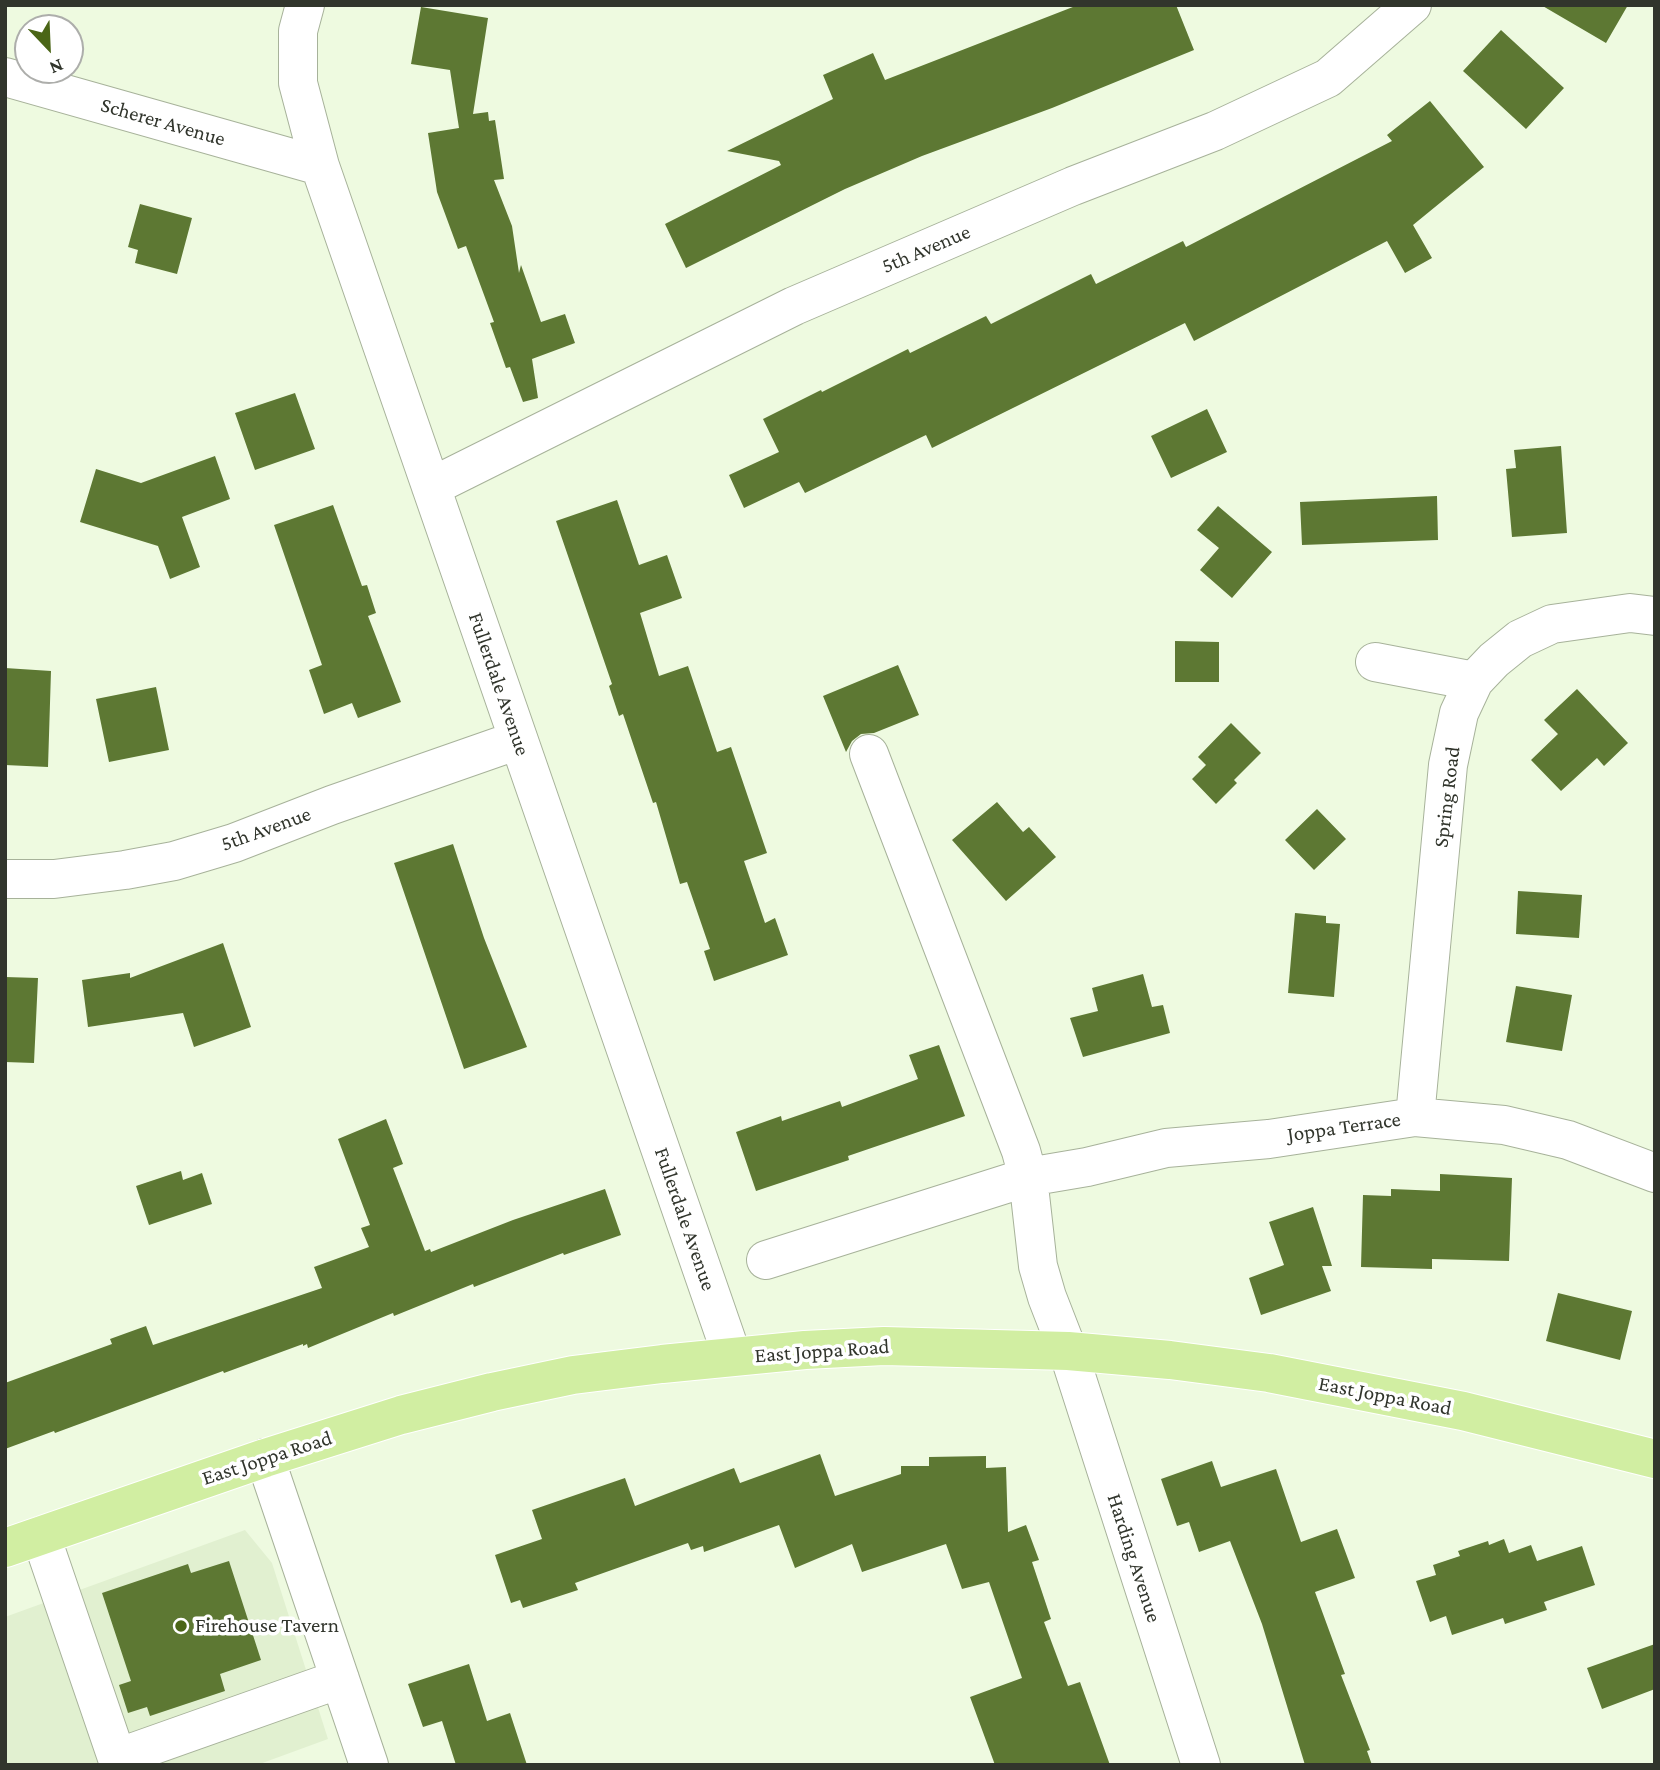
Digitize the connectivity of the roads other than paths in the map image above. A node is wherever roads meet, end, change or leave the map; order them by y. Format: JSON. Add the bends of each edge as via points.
{"nodes":[{"id":1,"x":305,"y":5,"type":"edge"},
{"id":2,"x":1412,"y":5,"type":"edge"},
{"id":3,"x":5,"y":78,"type":"edge"},
{"id":4,"x":320,"y":166,"type":"junction"},
{"id":5,"x":431,"y":487,"type":"junction"},
{"id":6,"x":1655,"y":616,"type":"edge"},
{"id":7,"x":1375,"y":662,"type":"dead end"},
{"id":8,"x":1474,"y":681,"type":"junction"},
{"id":9,"x":518,"y":740,"type":"junction"},
{"id":10,"x":869,"y":754,"type":"dead end"},
{"id":11,"x":5,"y":879,"type":"edge"},
{"id":12,"x":1415,"y":1117,"type":"junction"},
{"id":13,"x":1655,"y":1172,"type":"edge"},
{"id":14,"x":1028,"y":1177,"type":"junction"},
{"id":15,"x":766,"y":1260,"type":"dead end"},
{"id":16,"x":1068,"y":1351,"type":"junction"},
{"id":17,"x":732,"y":1356,"type":"junction"},
{"id":18,"x":265,"y":1458,"type":"junction"},
{"id":19,"x":1655,"y":1459,"type":"edge"},
{"id":20,"x":41,"y":1536,"type":"junction"},
{"id":21,"x":5,"y":1548,"type":"edge"},
{"id":22,"x":340,"y":1679,"type":"junction"},
{"id":23,"x":369,"y":1765,"type":"edge"},
{"id":24,"x":1201,"y":1765,"type":"edge"}],
"edges":[{"from":1,"to":4,"type":"street","name":"Fullerdale Avenue","via":[[298,32],[298,83]]},
{"from":2,"to":5,"type":"street","name":"5th Avenue","via":[[1328,78],[1215,131],[1073,186],[794,306]]},
{"from":3,"to":4,"type":"street","name":"Scherer Avenue"},
{"from":4,"to":5,"type":"street","name":"Fullerdale Avenue"},
{"from":5,"to":9,"type":"street","name":"Fullerdale Avenue"},
{"from":6,"to":8,"type":"street","name":"Spring Road","via":[[1629,612],[1552,624],[1520,639]]},
{"from":7,"to":8,"type":"street"},
{"from":8,"to":12,"type":"street","name":"Spring Road","via":[[1459,713],[1448,765]]},
{"from":9,"to":11,"type":"street","name":"5th Avenue","via":[[174,861],[54,880]]},
{"from":9,"to":17,"type":"street","name":"Fullerdale Avenue"},
{"from":10,"to":14,"type":"street"},
{"from":12,"to":13,"type":"street","name":"Joppa Terrace","via":[[1504,1125],[1556,1137]]},
{"from":12,"to":14,"type":"street","name":"Joppa Terrace","via":[[1269,1139],[1166,1148]]},
{"from":14,"to":15,"type":"street","name":"Joppa Terrace"},
{"from":14,"to":16,"type":"street","via":[[1038,1266]]},
{"from":16,"to":17,"type":"main road","name":"East Joppa Road","via":[[884,1346]]},
{"from":16,"to":19,"type":"main road","name":"East Joppa Road","via":[[1269,1373],[1463,1411]]},
{"from":16,"to":24,"type":"street","name":"Harding Avenue"},
{"from":17,"to":18,"type":"main road","name":"East Joppa Road","via":[[573,1375],[492,1392]]},
{"from":18,"to":20,"type":"main road","name":"East Joppa Road"},
{"from":18,"to":22,"type":"street"},
{"from":20,"to":21,"type":"main road","name":"East Joppa Road"},
{"from":20,"to":22,"type":"street","via":[[117,1758]]},
{"from":22,"to":23,"type":"street"}]}
